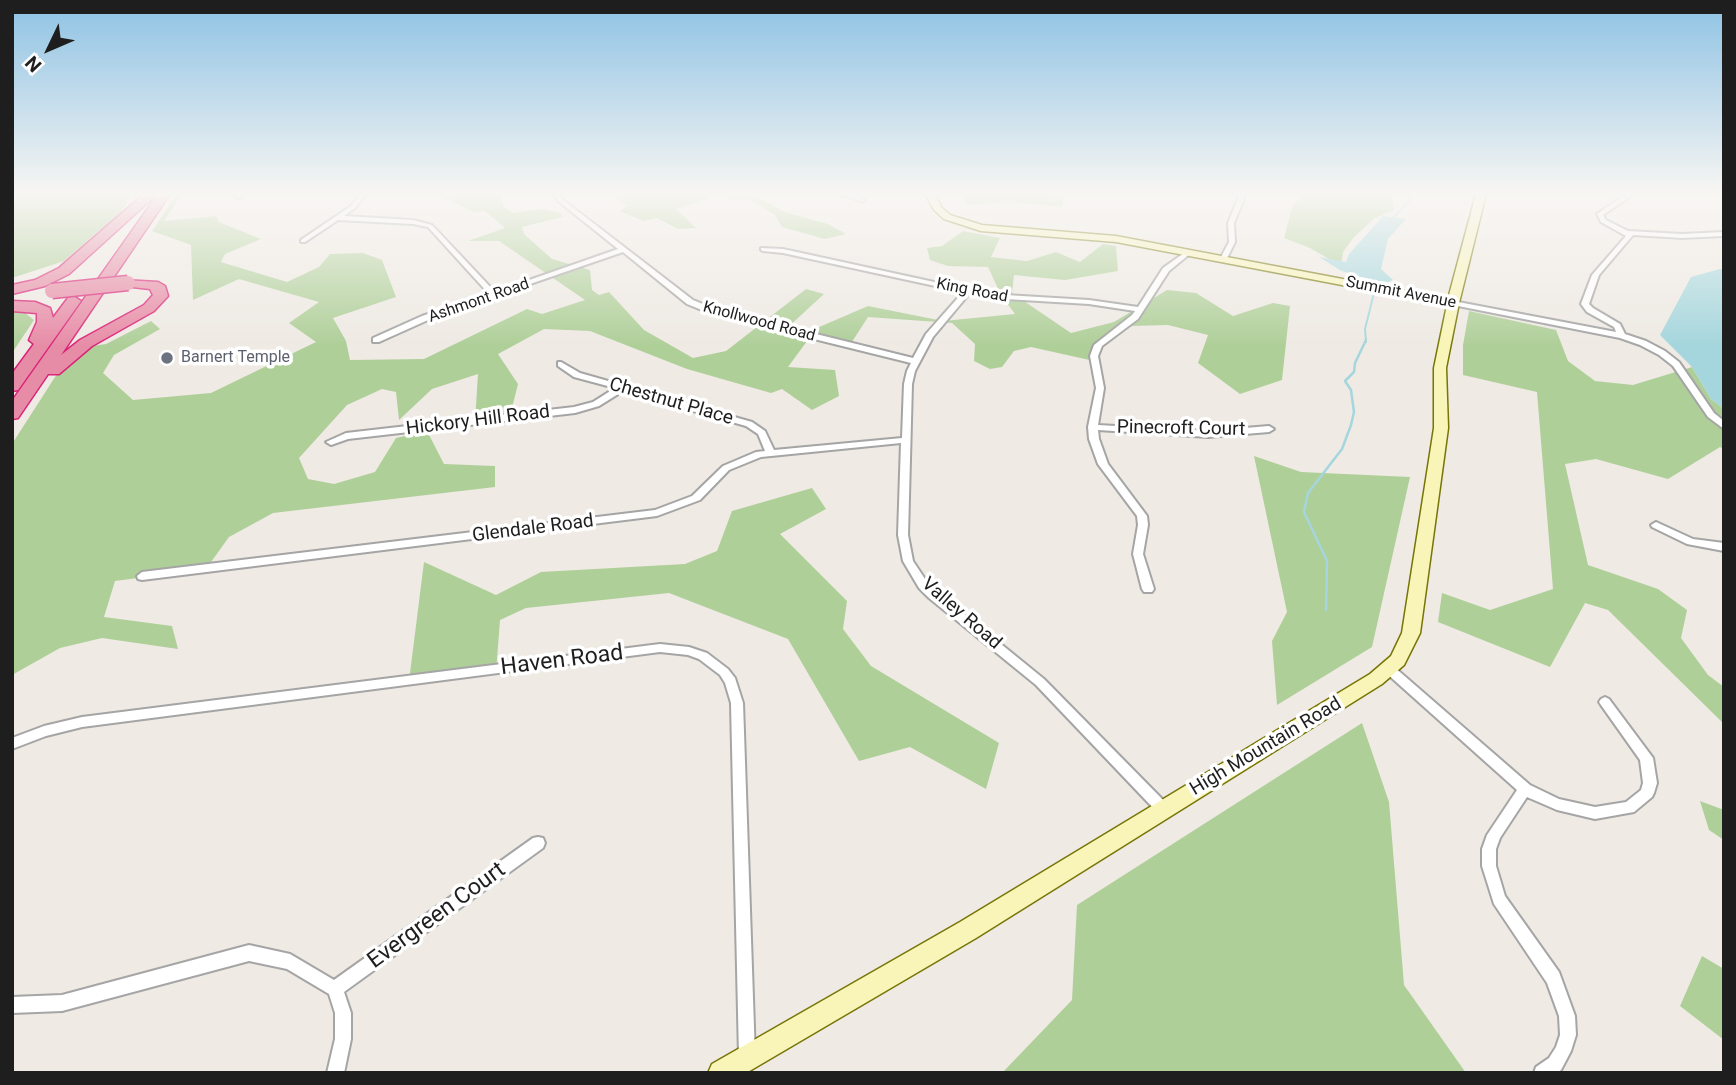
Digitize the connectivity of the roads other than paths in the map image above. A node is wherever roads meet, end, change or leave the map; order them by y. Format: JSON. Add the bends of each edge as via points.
{"nodes":[{"id":1,"x":96,"y":245,"type":"edge"},
{"id":2,"x":117,"y":245,"type":"edge"},
{"id":3,"x":123,"y":245,"type":"edge"},
{"id":4,"x":447,"y":245,"type":"edge"},
{"id":5,"x":616,"y":245,"type":"edge"},
{"id":6,"x":1145,"y":245,"type":"edge"},
{"id":7,"x":1230,"y":245,"type":"edge"},
{"id":8,"x":1468,"y":245,"type":"edge"},
{"id":9,"x":1623,"y":245,"type":"edge"},
{"id":10,"x":763,"y":249,"type":"dead end"},
{"id":11,"x":623,"y":250,"type":"junction"},
{"id":12,"x":1189,"y":252,"type":"junction"},
{"id":13,"x":1224,"y":259,"type":"junction"},
{"id":14,"x":968,"y":291,"type":"junction"},
{"id":15,"x":12,"y":293,"type":"edge"},
{"id":16,"x":495,"y":296,"type":"junction"},
{"id":17,"x":1453,"y":303,"type":"junction"},
{"id":18,"x":12,"y":306,"type":"edge"},
{"id":19,"x":1141,"y":310,"type":"junction"},
{"id":20,"x":1622,"y":336,"type":"junction"},
{"id":21,"x":376,"y":340,"type":"dead end"},
{"id":22,"x":914,"y":361,"type":"junction"},
{"id":23,"x":561,"y":364,"type":"dead end"},
{"id":24,"x":12,"y":383,"type":"edge"},
{"id":25,"x":621,"y":388,"type":"junction"},
{"id":26,"x":14,"y":412,"type":"edge"},
{"id":27,"x":1724,"y":426,"type":"edge"},
{"id":28,"x":1093,"y":427,"type":"junction"},
{"id":29,"x":1269,"y":429,"type":"dead end"},
{"id":30,"x":906,"y":440,"type":"junction"},
{"id":31,"x":331,"y":442,"type":"dead end"},
{"id":32,"x":770,"y":452,"type":"junction"},
{"id":33,"x":1656,"y":525,"type":"dead end"},
{"id":34,"x":1724,"y":547,"type":"edge"},
{"id":35,"x":142,"y":576,"type":"dead end"},
{"id":36,"x":1148,"y":589,"type":"dead end"},
{"id":37,"x":1389,"y":669,"type":"junction"},
{"id":38,"x":1605,"y":702,"type":"dead end"},
{"id":39,"x":12,"y":744,"type":"edge"},
{"id":40,"x":1525,"y":789,"type":"junction"},
{"id":41,"x":1163,"y":809,"type":"junction"},
{"id":42,"x":538,"y":843,"type":"dead end"},
{"id":43,"x":335,"y":989,"type":"junction"},
{"id":44,"x":12,"y":1005,"type":"edge"},
{"id":45,"x":747,"y":1057,"type":"junction"},
{"id":46,"x":335,"y":1073,"type":"edge"},
{"id":47,"x":721,"y":1073,"type":"edge"},
{"id":48,"x":1542,"y":1073,"type":"edge"}],
"edges":[{"from":1,"to":15,"type":"highway","via":[[64,271]]},
{"from":2,"to":24,"type":"highway"},
{"from":3,"to":26,"type":"highway"},
{"from":4,"to":16,"type":"street"},
{"from":5,"to":11,"type":"street","name":"Knollwood Road"},
{"from":6,"to":12,"type":"main road","name":"Summit Avenue"},
{"from":7,"to":13,"type":"street"},
{"from":8,"to":17,"type":"main road","name":"High Mountain Road"},
{"from":9,"to":20,"type":"street","via":[[1596,275],[1585,304],[1617,326]]},
{"from":10,"to":14,"type":"street","name":"King Road"},
{"from":11,"to":16,"type":"street","name":"Ashmont Road"},
{"from":11,"to":22,"type":"street","name":"Knollwood Road","via":[[700,307]]},
{"from":12,"to":13,"type":"main road","name":"Summit Avenue"},
{"from":12,"to":19,"type":"street","via":[[1157,281]]},
{"from":13,"to":17,"type":"main road","name":"Summit Avenue"},
{"from":14,"to":19,"type":"street","name":"King Road"},
{"from":14,"to":22,"type":"street","name":"Valley Road"},
{"from":15,"to":26,"type":"highway","bridge":true,"via":[[128,283],[153,285],[161,296],[149,308],[78,349]]},
{"from":16,"to":21,"type":"street","name":"Ashmont Road"},
{"from":17,"to":20,"type":"street","name":"Summit Avenue"},
{"from":17,"to":37,"type":"main road","name":"High Mountain Road","via":[[1440,368],[1441,428],[1411,633]]},
{"from":18,"to":24,"type":"highway","via":[[35,307],[46,314]]},
{"from":19,"to":28,"type":"street","via":[[1102,340],[1095,351],[1100,397]]},
{"from":20,"to":27,"type":"street","name":"Summit Avenue","via":[[1670,358]]},
{"from":22,"to":30,"type":"street","name":"Valley Road","via":[[908,384]]},
{"from":23,"to":25,"type":"street","name":"Chestnut Place","via":[[577,375]]},
{"from":25,"to":31,"type":"street","name":"Hickory Hill Road","via":[[575,410],[346,436]]},
{"from":25,"to":32,"type":"street","name":"Chestnut Place","via":[[749,424],[762,433]]},
{"from":28,"to":29,"type":"street","name":"Pinecroft Court","via":[[1208,434]]},
{"from":28,"to":36,"type":"street","via":[[1103,464],[1142,516],[1138,554]]},
{"from":30,"to":32,"type":"street","name":"Glendale Road"},
{"from":30,"to":41,"type":"street","name":"Valley Road","via":[[903,535],[908,561],[919,578],[933,595],[1041,682]]},
{"from":32,"to":35,"type":"street","name":"Glendale Road","via":[[736,462],[696,498],[657,513]]},
{"from":33,"to":34,"type":"street","via":[[1691,541]]},
{"from":37,"to":40,"type":"street"},
{"from":37,"to":41,"type":"main road","name":"High Mountain Road"},
{"from":38,"to":40,"type":"street","via":[[1646,758],[1650,783],[1638,803],[1595,813],[1557,804]]},
{"from":39,"to":45,"type":"street","name":"Haven Road","via":[[82,722],[646,650],[674,649],[703,656],[731,681],[737,703]]},
{"from":40,"to":48,"type":"street","via":[[1494,835],[1489,866],[1499,899],[1553,978],[1567,1016],[1563,1051]]},
{"from":41,"to":45,"type":"main road","name":"High Mountain Road","via":[[968,930]]},
{"from":42,"to":43,"type":"street","name":"Evergreen Court"},
{"from":43,"to":44,"type":"street","via":[[290,962],[249,953],[62,1003]]},
{"from":43,"to":46,"type":"street","via":[[343,1013],[344,1039]]},
{"from":45,"to":47,"type":"main road","name":"High Mountain Road"}]}
